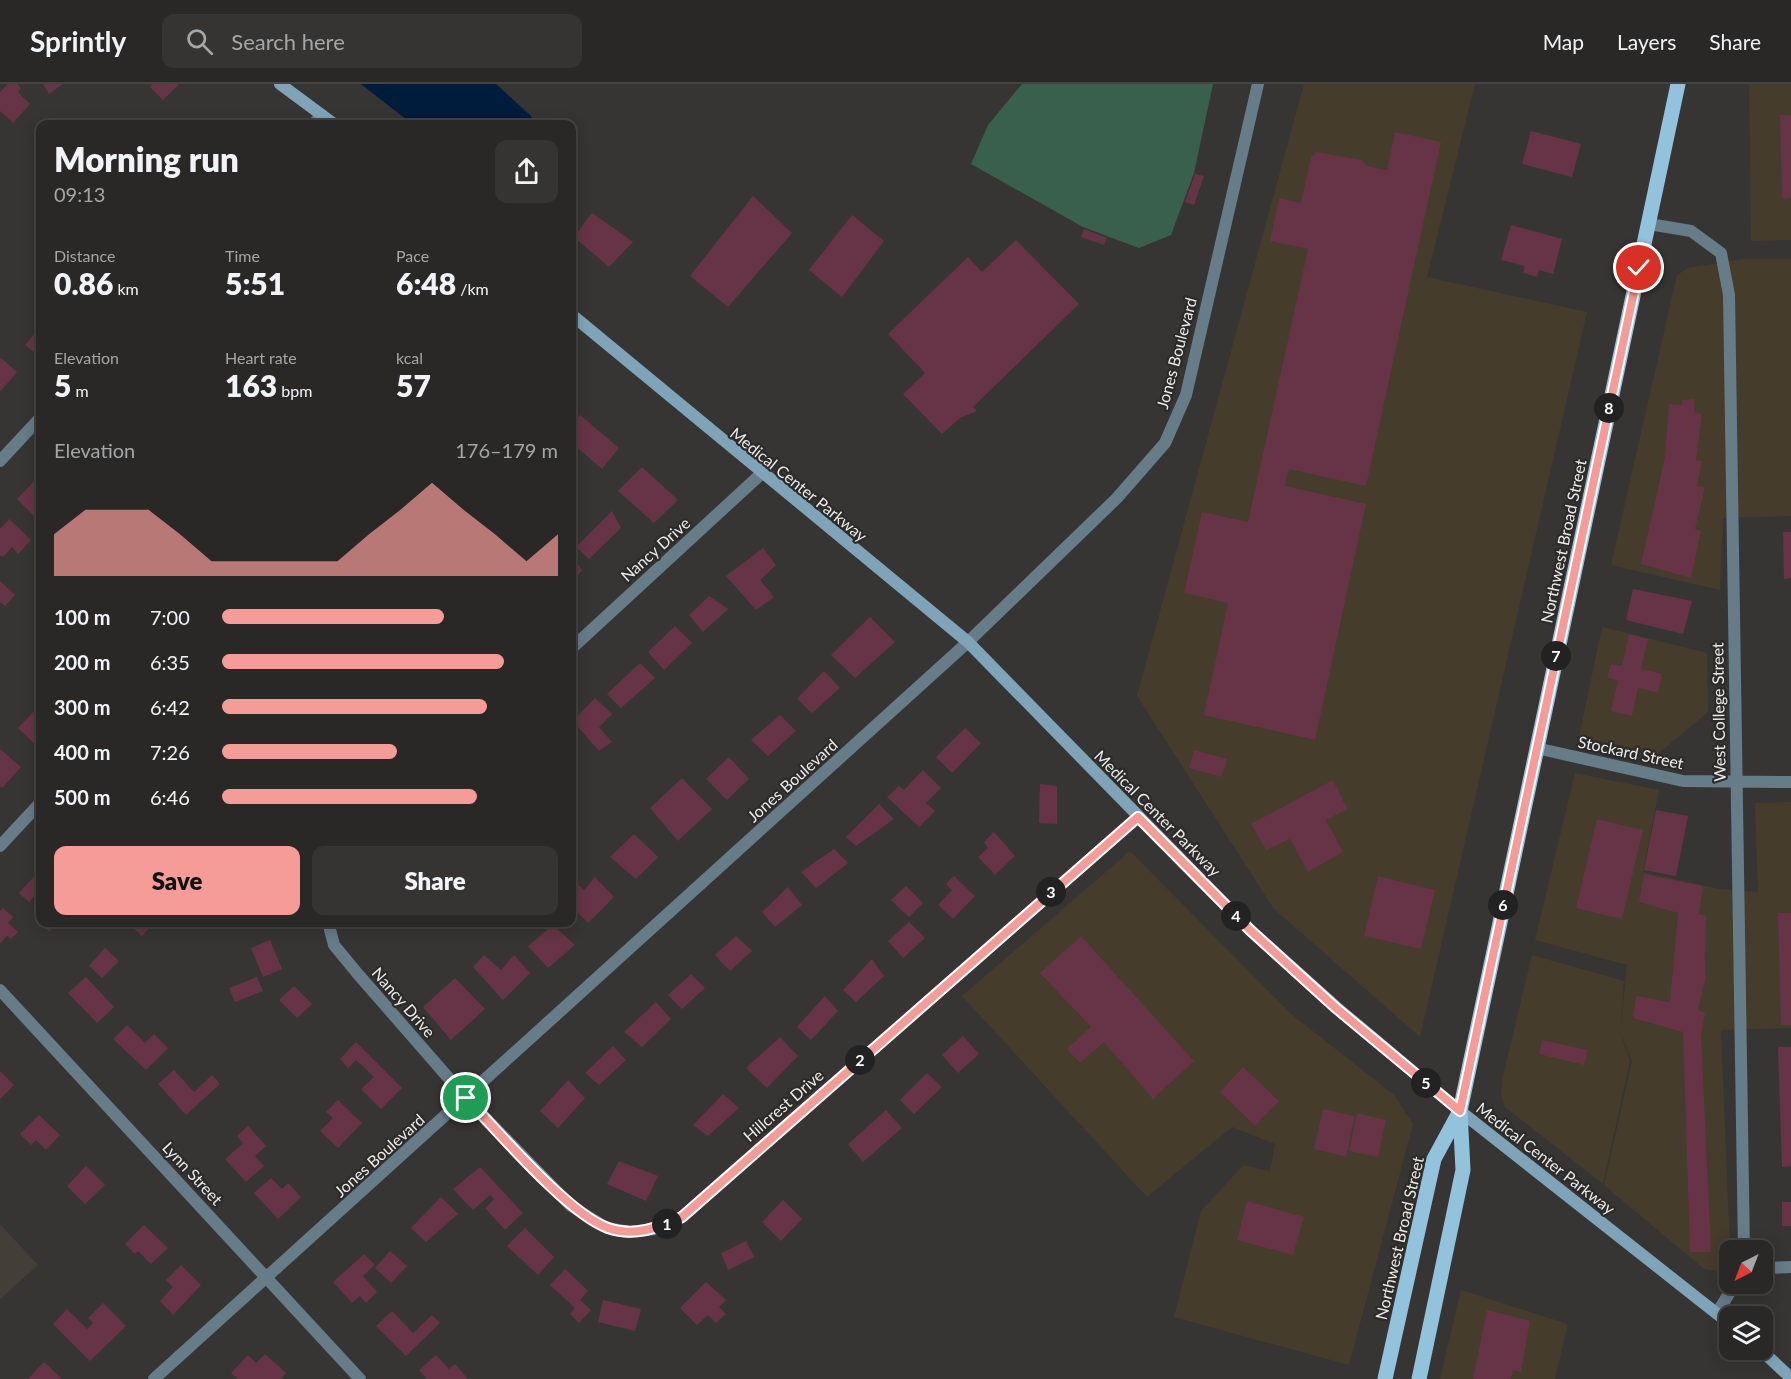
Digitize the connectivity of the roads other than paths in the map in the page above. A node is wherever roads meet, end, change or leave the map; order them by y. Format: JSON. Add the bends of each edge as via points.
{"nodes":[{"id":1,"x":280,"y":84,"type":"edge"},
{"id":2,"x":1258,"y":84,"type":"edge"},
{"id":3,"x":1678,"y":84,"type":"edge"},
{"id":4,"x":317,"y":120,"type":"edge"},
{"id":5,"x":1649,"y":224,"type":"junction"},
{"id":6,"x":576,"y":318,"type":"edge"},
{"id":7,"x":36,"y":422,"type":"edge"},
{"id":8,"x":0,"y":461,"type":"edge"},
{"id":9,"x":761,"y":474,"type":"junction"},
{"id":10,"x":968,"y":642,"type":"junction"},
{"id":11,"x":576,"y":644,"type":"edge"},
{"id":12,"x":1536,"y":748,"type":"junction"},
{"id":13,"x":1791,"y":782,"type":"edge"},
{"id":14,"x":1736,"y":783,"type":"junction"},
{"id":15,"x":36,"y":807,"type":"edge"},
{"id":16,"x":1138,"y":817,"type":"junction"},
{"id":17,"x":0,"y":846,"type":"edge"},
{"id":18,"x":329,"y":927,"type":"edge"},
{"id":19,"x":0,"y":990,"type":"edge"},
{"id":20,"x":466,"y":1098,"type":"junction"},
{"id":21,"x":1460,"y":1111,"type":"junction"},
{"id":22,"x":1744,"y":1240,"type":"edge"},
{"id":23,"x":1791,"y":1267,"type":"edge"},
{"id":24,"x":1773,"y":1268,"type":"edge"},
{"id":25,"x":267,"y":1278,"type":"junction"},
{"id":26,"x":1729,"y":1294,"type":"edge"},
{"id":27,"x":1717,"y":1314,"type":"joint"},
{"id":28,"x":1772,"y":1360,"type":"edge"},
{"id":29,"x":1791,"y":1378,"type":"edge"},
{"id":30,"x":154,"y":1379,"type":"edge"},
{"id":31,"x":360,"y":1379,"type":"edge"},
{"id":32,"x":1385,"y":1379,"type":"edge"},
{"id":33,"x":1419,"y":1379,"type":"edge"}],
"edges":[{"from":1,"to":4,"type":"main road"},
{"from":2,"to":10,"type":"street","name":"Jones Boulevard","via":[[1186,395],[1166,443],[1117,498]]},
{"from":3,"to":5,"type":"main road","name":"Northwest Broad Street"},
{"from":5,"to":12,"type":"main road","name":"Northwest Broad Street"},
{"from":5,"to":14,"type":"street","name":"West College Street","via":[[1691,231],[1721,253],[1729,295]]},
{"from":6,"to":9,"type":"main road","name":"Medical Center Parkway"},
{"from":7,"to":8,"type":"street"},
{"from":9,"to":10,"type":"main road","name":"Medical Center Parkway"},
{"from":9,"to":11,"type":"street","name":"Nancy Drive"},
{"from":10,"to":16,"type":"main road","name":"Medical Center Parkway"},
{"from":10,"to":20,"type":"street","name":"Jones Boulevard"},
{"from":12,"to":14,"type":"street","name":"Stockard Street","via":[[1683,782]]},
{"from":12,"to":21,"type":"main road","name":"Northwest Broad Street"},
{"from":13,"to":14,"type":"street","name":"Stockard Street"},
{"from":14,"to":22,"type":"street","name":"West College Street"},
{"from":15,"to":17,"type":"street"},
{"from":16,"to":20,"type":"street","name":"Hillcrest Drive","via":[[682,1217],[656,1229],[629,1232],[607,1227],[572,1206]]},
{"from":16,"to":21,"type":"main road","name":"Medical Center Parkway","via":[[1250,930]]},
{"from":18,"to":20,"type":"street","name":"Nancy Drive","via":[[334,945]]},
{"from":19,"to":25,"type":"street","name":"Lynn Street"},
{"from":20,"to":25,"type":"street","name":"Jones Boulevard"},
{"from":21,"to":27,"type":"main road","name":"Medical Center Parkway"},
{"from":21,"to":32,"type":"main road","name":"Northwest Broad Street","via":[[1434,1159]]},
{"from":21,"to":33,"type":"main road","name":"Northwest Broad Street","via":[[1463,1170]]},
{"from":23,"to":24,"type":"street"},
{"from":25,"to":30,"type":"street","name":"Jones Boulevard"},
{"from":25,"to":31,"type":"street","name":"Lynn Street"},
{"from":26,"to":27,"type":"street"},
{"from":28,"to":29,"type":"main road"}]}
